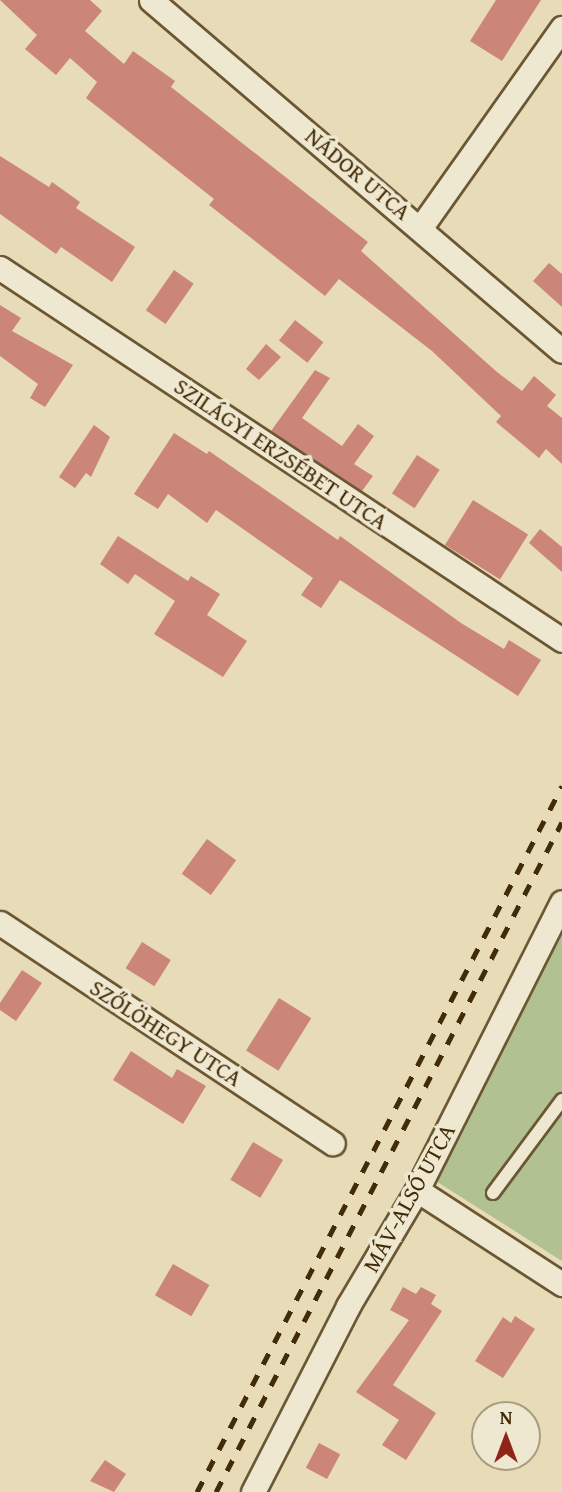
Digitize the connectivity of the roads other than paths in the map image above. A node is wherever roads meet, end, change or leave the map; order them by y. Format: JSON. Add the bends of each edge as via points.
{"nodes":[{"id":1,"x":150,"y":0,"type":"edge"},
{"id":2,"x":562,"y":28,"type":"edge"},
{"id":3,"x":421,"y":227,"type":"junction"},
{"id":4,"x":0,"y":268,"type":"edge"},
{"id":5,"x":562,"y":351,"type":"edge"},
{"id":6,"x":562,"y":640,"type":"edge"},
{"id":7,"x":562,"y":902,"type":"edge"},
{"id":8,"x":0,"y":923,"type":"edge"},
{"id":9,"x":562,"y":1100,"type":"edge"},
{"id":10,"x":550,"y":1118,"type":"junction"},
{"id":11,"x":562,"y":1126,"type":"edge"},
{"id":12,"x":333,"y":1143,"type":"dead end"},
{"id":13,"x":417,"y":1190,"type":"junction"},
{"id":14,"x":493,"y":1193,"type":"dead end"},
{"id":15,"x":562,"y":1284,"type":"edge"},
{"id":16,"x":253,"y":1492,"type":"edge"}],
"edges":[{"from":1,"to":3,"type":"street","name":"NÁDOR UTCA"},
{"from":2,"to":3,"type":"street"},
{"from":3,"to":5,"type":"street","name":"NÁDOR UTCA"},
{"from":4,"to":6,"type":"street","name":"SZILÁGYI ERZSÉBET UTCA"},
{"from":7,"to":13,"type":"street","name":"MÁV-ALSÓ UTCA"},
{"from":8,"to":12,"type":"street","name":"SZŐLÖHEGY UTCA"},
{"from":9,"to":10,"type":"lane"},
{"from":10,"to":11,"type":"lane"},
{"from":10,"to":14,"type":"lane"},
{"from":13,"to":15,"type":"street"},
{"from":13,"to":16,"type":"street","name":"MÁV-ALSÓ UTCA","via":[[348,1306]]}]}
